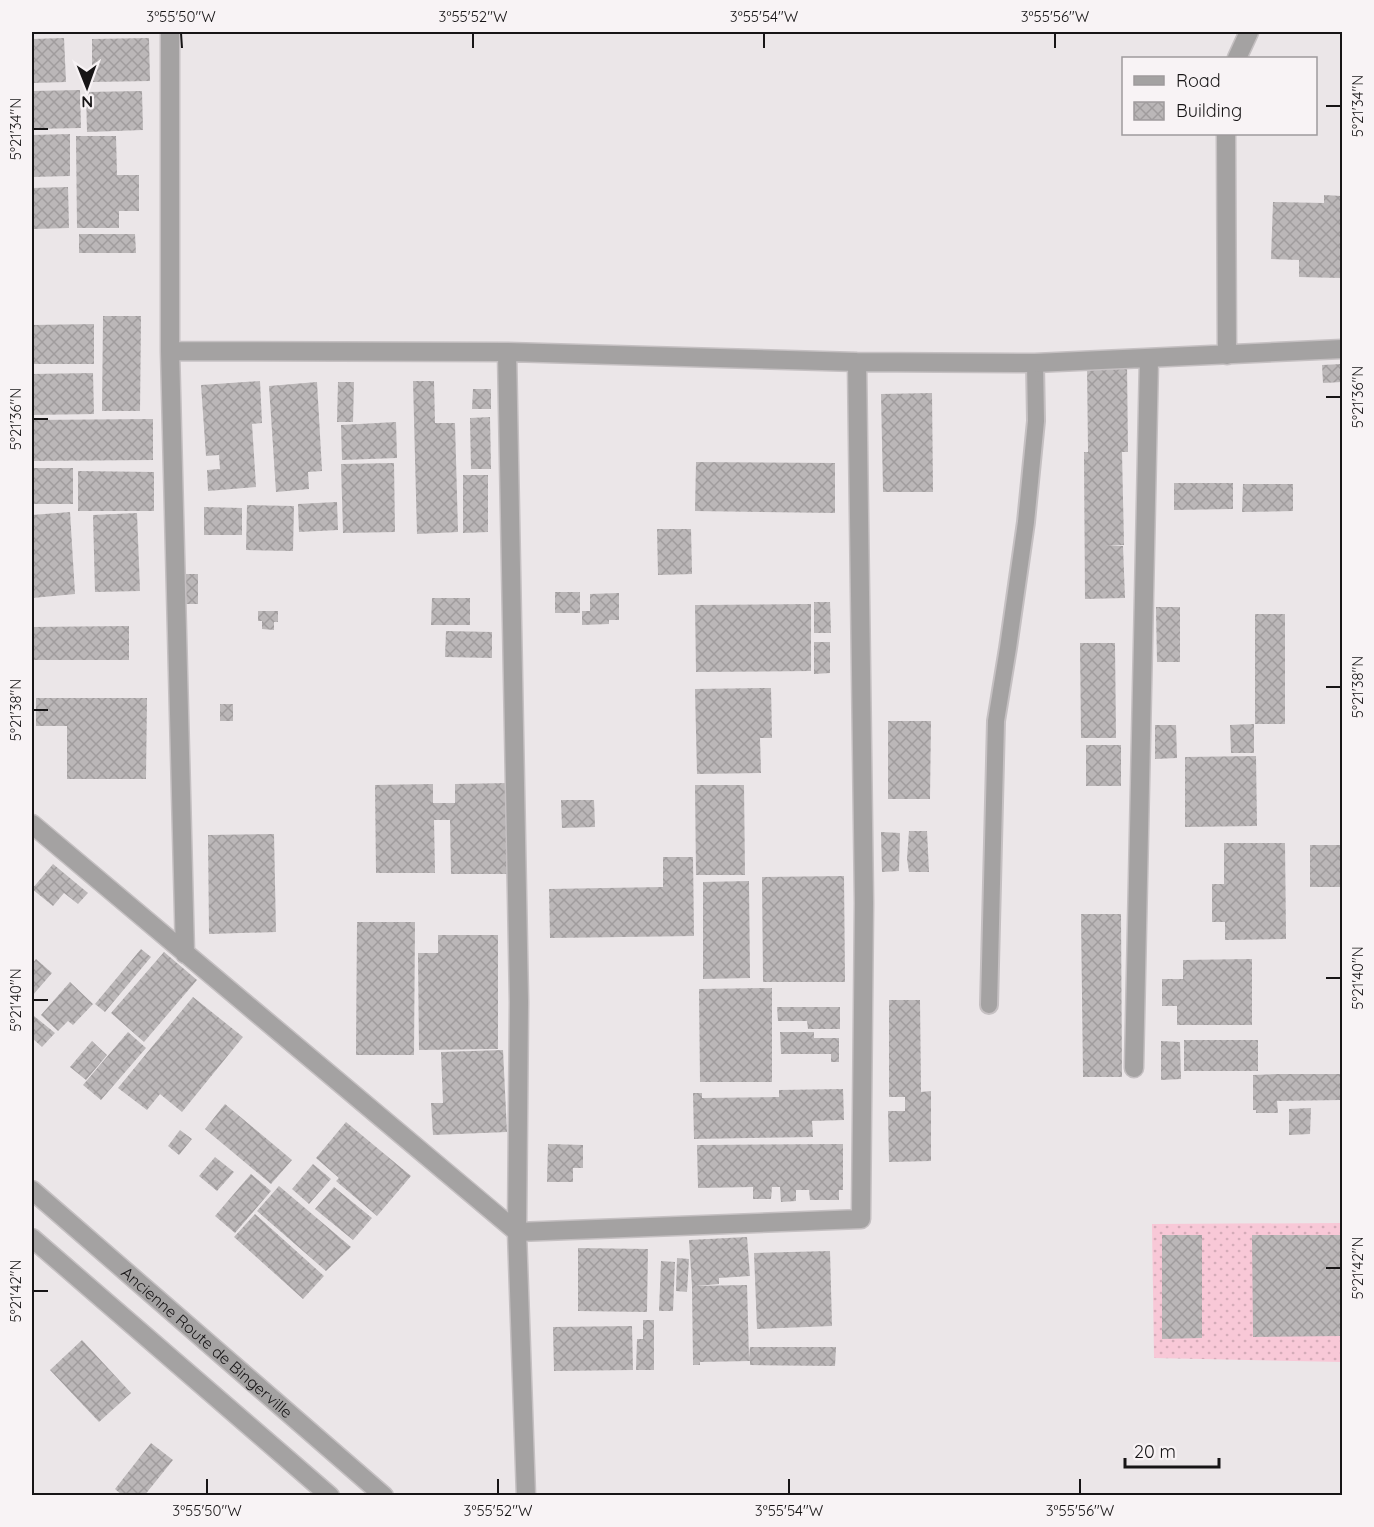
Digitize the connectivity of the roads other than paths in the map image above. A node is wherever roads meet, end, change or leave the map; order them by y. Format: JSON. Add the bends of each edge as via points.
{"nodes":[{"id":1,"x":170,"y":32,"type":"edge"},
{"id":2,"x":1249,"y":32,"type":"edge"},
{"id":3,"x":1237,"y":57,"type":"edge"},
{"id":4,"x":1226,"y":135,"type":"edge"},
{"id":5,"x":1342,"y":349,"type":"edge"},
{"id":6,"x":171,"y":351,"type":"junction"},
{"id":7,"x":507,"y":352,"type":"junction"},
{"id":8,"x":1227,"y":355,"type":"junction"},
{"id":9,"x":1149,"y":359,"type":"junction"},
{"id":10,"x":857,"y":362,"type":"junction"},
{"id":11,"x":1035,"y":363,"type":"junction"},
{"id":12,"x":32,"y":824,"type":"edge"},
{"id":13,"x":185,"y":954,"type":"junction"},
{"id":14,"x":988,"y":1005,"type":"dead end"},
{"id":15,"x":1134,"y":1068,"type":"dead end"},
{"id":16,"x":32,"y":1190,"type":"edge"},
{"id":17,"x":517,"y":1232,"type":"junction"},
{"id":18,"x":32,"y":1238,"type":"edge"},
{"id":19,"x":330,"y":1496,"type":"edge"},
{"id":20,"x":384,"y":1496,"type":"edge"},
{"id":21,"x":526,"y":1496,"type":"edge"}],
"edges":[{"from":1,"to":6,"type":"street"},
{"from":2,"to":3,"type":"street"},
{"from":4,"to":8,"type":"street"},
{"from":5,"to":8,"type":"street"},
{"from":6,"to":7,"type":"street"},
{"from":6,"to":13,"type":"street"},
{"from":7,"to":10,"type":"street"},
{"from":7,"to":17,"type":"street","via":[[519,1002]]},
{"from":8,"to":9,"type":"street"},
{"from":9,"to":11,"type":"street"},
{"from":9,"to":15,"type":"street"},
{"from":10,"to":11,"type":"street"},
{"from":10,"to":17,"type":"street","via":[[864,903],[861,1219]]},
{"from":11,"to":14,"type":"lane","via":[[1036,421],[1026,522],[996,721]]},
{"from":12,"to":13,"type":"street"},
{"from":13,"to":17,"type":"street"},
{"from":16,"to":20,"type":"street","name":"Ancienne Route de Bingerville"},
{"from":17,"to":21,"type":"street"},
{"from":18,"to":19,"type":"street"}]}
